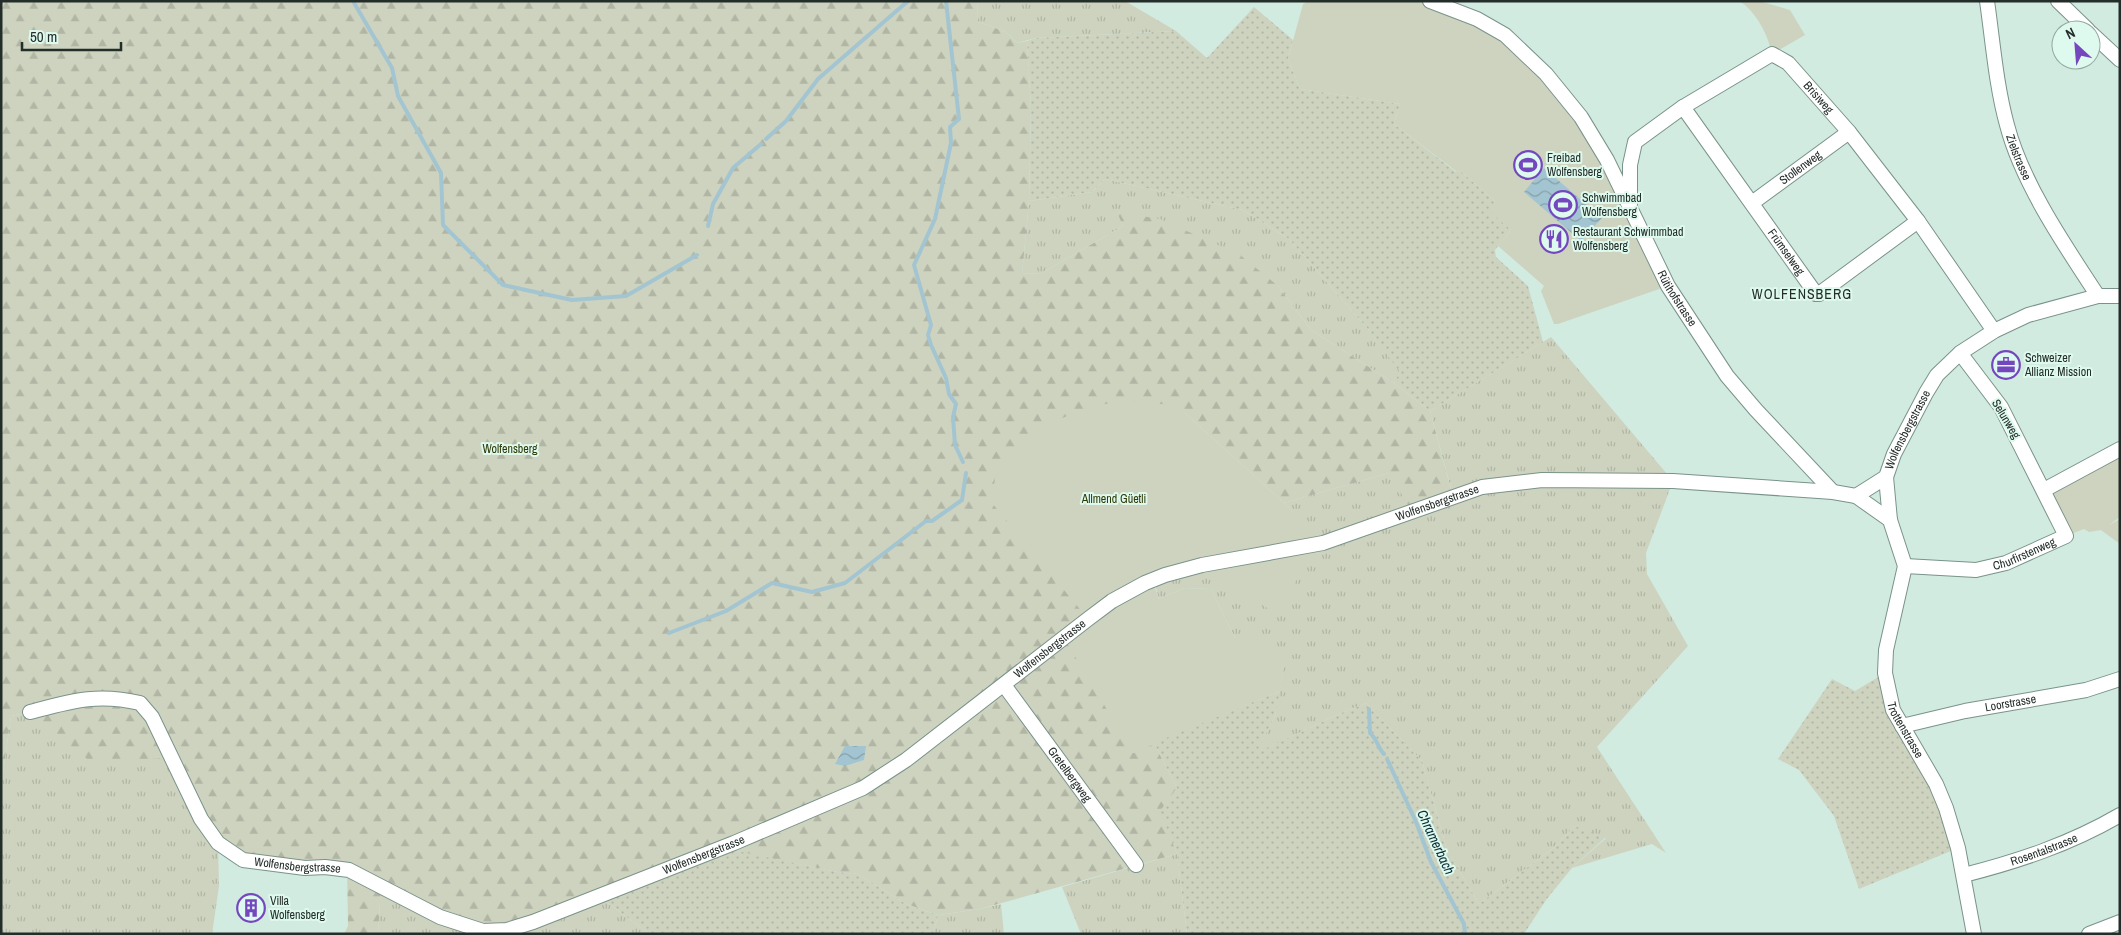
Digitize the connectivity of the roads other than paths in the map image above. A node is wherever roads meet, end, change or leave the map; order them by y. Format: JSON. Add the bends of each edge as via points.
{"nodes":[{"id":1,"x":1430,"y":1,"type":"edge"},
{"id":2,"x":1987,"y":1,"type":"edge"},
{"id":3,"x":2058,"y":1,"type":"edge"},
{"id":4,"x":2078,"y":20,"type":"edge"},
{"id":5,"x":2101,"y":42,"type":"edge"},
{"id":6,"x":2120,"y":60,"type":"edge"},
{"id":7,"x":1683,"y":107,"type":"junction"},
{"id":8,"x":1849,"y":132,"type":"junction"},
{"id":9,"x":1752,"y":203,"type":"junction"},
{"id":10,"x":1630,"y":207,"type":"junction"},
{"id":11,"x":1918,"y":221,"type":"junction"},
{"id":12,"x":2098,"y":296,"type":"junction"},
{"id":13,"x":2120,"y":296,"type":"edge"},
{"id":14,"x":1994,"y":331,"type":"junction"},
{"id":15,"x":1960,"y":353,"type":"junction"},
{"id":16,"x":2120,"y":449,"type":"edge"},
{"id":17,"x":1886,"y":477,"type":"junction"},
{"id":18,"x":2044,"y":490,"type":"junction"},
{"id":19,"x":1833,"y":492,"type":"junction"},
{"id":20,"x":1856,"y":496,"type":"junction"},
{"id":21,"x":1890,"y":520,"type":"junction"},
{"id":22,"x":1905,"y":566,"type":"junction"},
{"id":23,"x":2120,"y":679,"type":"edge"},
{"id":24,"x":1004,"y":685,"type":"junction"},
{"id":25,"x":30,"y":712,"type":"dead end"},
{"id":26,"x":1902,"y":726,"type":"junction"},
{"id":27,"x":2120,"y":815,"type":"edge"},
{"id":28,"x":1136,"y":865,"type":"dead end"},
{"id":29,"x":1964,"y":875,"type":"junction"},
{"id":30,"x":2120,"y":922,"type":"edge"},
{"id":31,"x":1974,"y":934,"type":"edge"},
{"id":32,"x":2089,"y":934,"type":"edge"}],
"edges":[{"from":1,"to":10,"type":"street","name":"Rütihofstrasse","via":[[1477,19],[1505,35],[1546,74],[1581,117]]},
{"from":2,"to":12,"type":"street","name":"Zielstrasse","via":[[2007,127],[2026,175],[2051,222]]},
{"from":3,"to":4,"type":"street"},
{"from":5,"to":6,"type":"street"},
{"from":7,"to":8,"type":"street","name":"Brisiweg","via":[[1772,54],[1788,63]]},
{"from":7,"to":9,"type":"street","name":"Frümselweg"},
{"from":7,"to":10,"type":"street","name":"Brisiweg","via":[[1635,142],[1630,165]]},
{"from":8,"to":9,"type":"street","name":"Stollenweg"},
{"from":8,"to":11,"type":"street","name":"Brisiweg"},
{"from":9,"to":11,"type":"street","name":"Frümselweg","via":[[1816,294]]},
{"from":10,"to":19,"type":"street","name":"Rütihofstrasse","via":[[1668,286],[1727,376]]},
{"from":11,"to":14,"type":"street","name":"Brisiweg"},
{"from":12,"to":13,"type":"street","name":"Wolfensbergstrasse"},
{"from":12,"to":14,"type":"street","name":"Wolfensbergstrasse","via":[[2028,316]]},
{"from":14,"to":15,"type":"street","name":"Wolfensbergstrasse"},
{"from":15,"to":17,"type":"street","name":"Wolfensbergstrasse","via":[[1938,375],[1926,393],[1894,454]]},
{"from":15,"to":18,"type":"street","name":"Selunweg","via":[[2001,407]]},
{"from":16,"to":18,"type":"street"},
{"from":17,"to":20,"type":"street","name":"Wolfensbergstrasse"},
{"from":17,"to":21,"type":"street"},
{"from":18,"to":22,"type":"street","name":"Churfirstenweg","via":[[2066,536],[2006,563],[1976,570]]},
{"from":19,"to":20,"type":"street","name":"Wolfensbergstrasse"},
{"from":19,"to":24,"type":"street","name":"Wolfensbergstrasse","via":[[1673,481],[1542,480],[1482,487],[1323,544],[1202,565],[1145,583],[1094,615]]},
{"from":20,"to":21,"type":"street"},
{"from":21,"to":22,"type":"street"},
{"from":22,"to":26,"type":"street","name":"Trottenstrasse","via":[[1886,650],[1886,673],[1893,710]]},
{"from":23,"to":26,"type":"street","name":"Loorstrasse","via":[[2086,690],[1965,711]]},
{"from":24,"to":25,"type":"street","name":"Wolfensbergstrasse","via":[[864,788],[533,922],[507,930],[483,931],[440,917],[349,870],[243,860],[218,843],[201,819],[152,717],[140,703],[116,697],[77,700]]},
{"from":24,"to":28,"type":"street","name":"Gretelbergweg"},
{"from":26,"to":29,"type":"street","name":"Trottenstrasse","via":[[1943,800]]},
{"from":27,"to":29,"type":"street","name":"Rosentalstrasse","via":[[2048,850]]},
{"from":29,"to":31,"type":"street","name":"Trottenstrasse"},
{"from":30,"to":32,"type":"street"}]}
